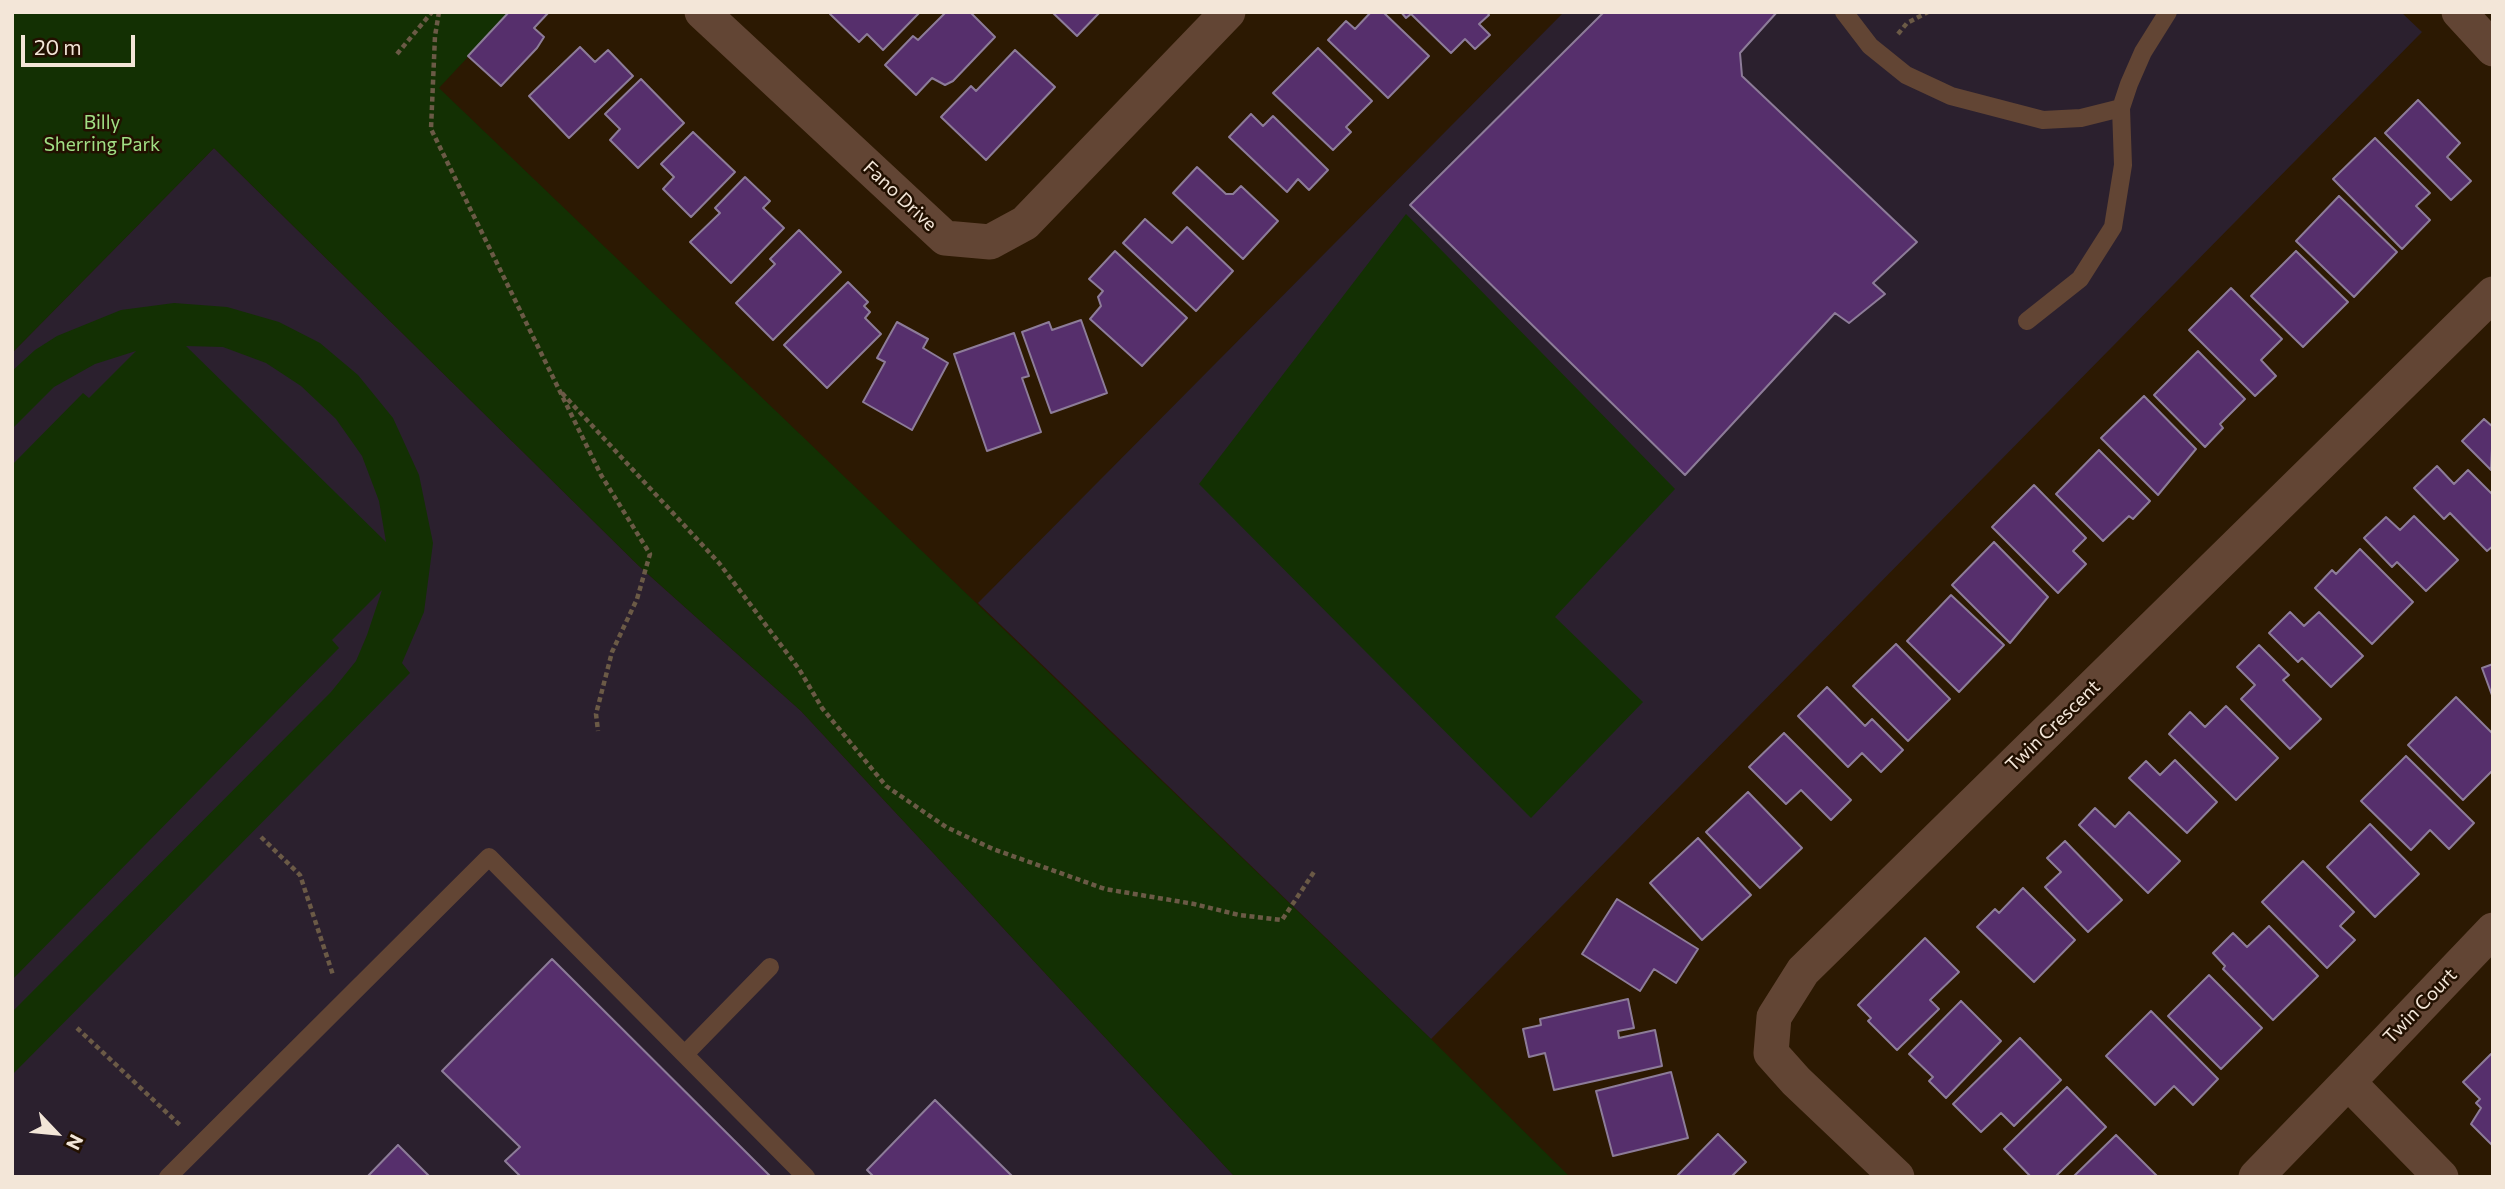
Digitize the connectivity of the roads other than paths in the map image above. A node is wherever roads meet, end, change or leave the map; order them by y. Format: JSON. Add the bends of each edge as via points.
{"nodes":[{"id":1,"x":702,"y":12,"type":"edge"},
{"id":2,"x":1228,"y":12,"type":"edge"},
{"id":3,"x":1844,"y":12,"type":"edge"},
{"id":4,"x":2168,"y":12,"type":"edge"},
{"id":5,"x":2459,"y":12,"type":"edge"},
{"id":6,"x":2493,"y":49,"type":"edge"},
{"id":7,"x":2121,"y":108,"type":"junction"},
{"id":8,"x":2493,"y":294,"type":"edge"},
{"id":9,"x":2027,"y":321,"type":"dead end"},
{"id":10,"x":2493,"y":930,"type":"edge"},
{"id":11,"x":770,"y":967,"type":"dead end"},
{"id":12,"x":685,"y":1054,"type":"junction"},
{"id":13,"x":2348,"y":1082,"type":"junction"},
{"id":14,"x":168,"y":1177,"type":"edge"},
{"id":15,"x":806,"y":1177,"type":"edge"},
{"id":16,"x":1897,"y":1177,"type":"edge"},
{"id":17,"x":2256,"y":1177,"type":"edge"},
{"id":18,"x":2441,"y":1177,"type":"edge"}],
"edges":[{"from":1,"to":2,"type":"street","name":"Fano Drive","via":[[945,238],[990,242],[1025,223]]},
{"from":3,"to":7,"type":"lane","via":[[1870,47],[1906,75],[1951,96],[2042,120],[2081,118]]},
{"from":4,"to":7,"type":"lane","via":[[2143,52]]},
{"from":5,"to":6,"type":"street"},
{"from":7,"to":9,"type":"lane","via":[[2123,165],[2113,227],[2080,279]]},
{"from":8,"to":16,"type":"street","name":"Twin Crescent","via":[[1803,971],[1774,1017],[1771,1053]]},
{"from":10,"to":13,"type":"street","name":"Twin Court"},
{"from":11,"to":12,"type":"lane"},
{"from":12,"to":14,"type":"lane","via":[[489,857]]},
{"from":12,"to":15,"type":"lane"},
{"from":13,"to":17,"type":"street"},
{"from":13,"to":18,"type":"street"}]}
